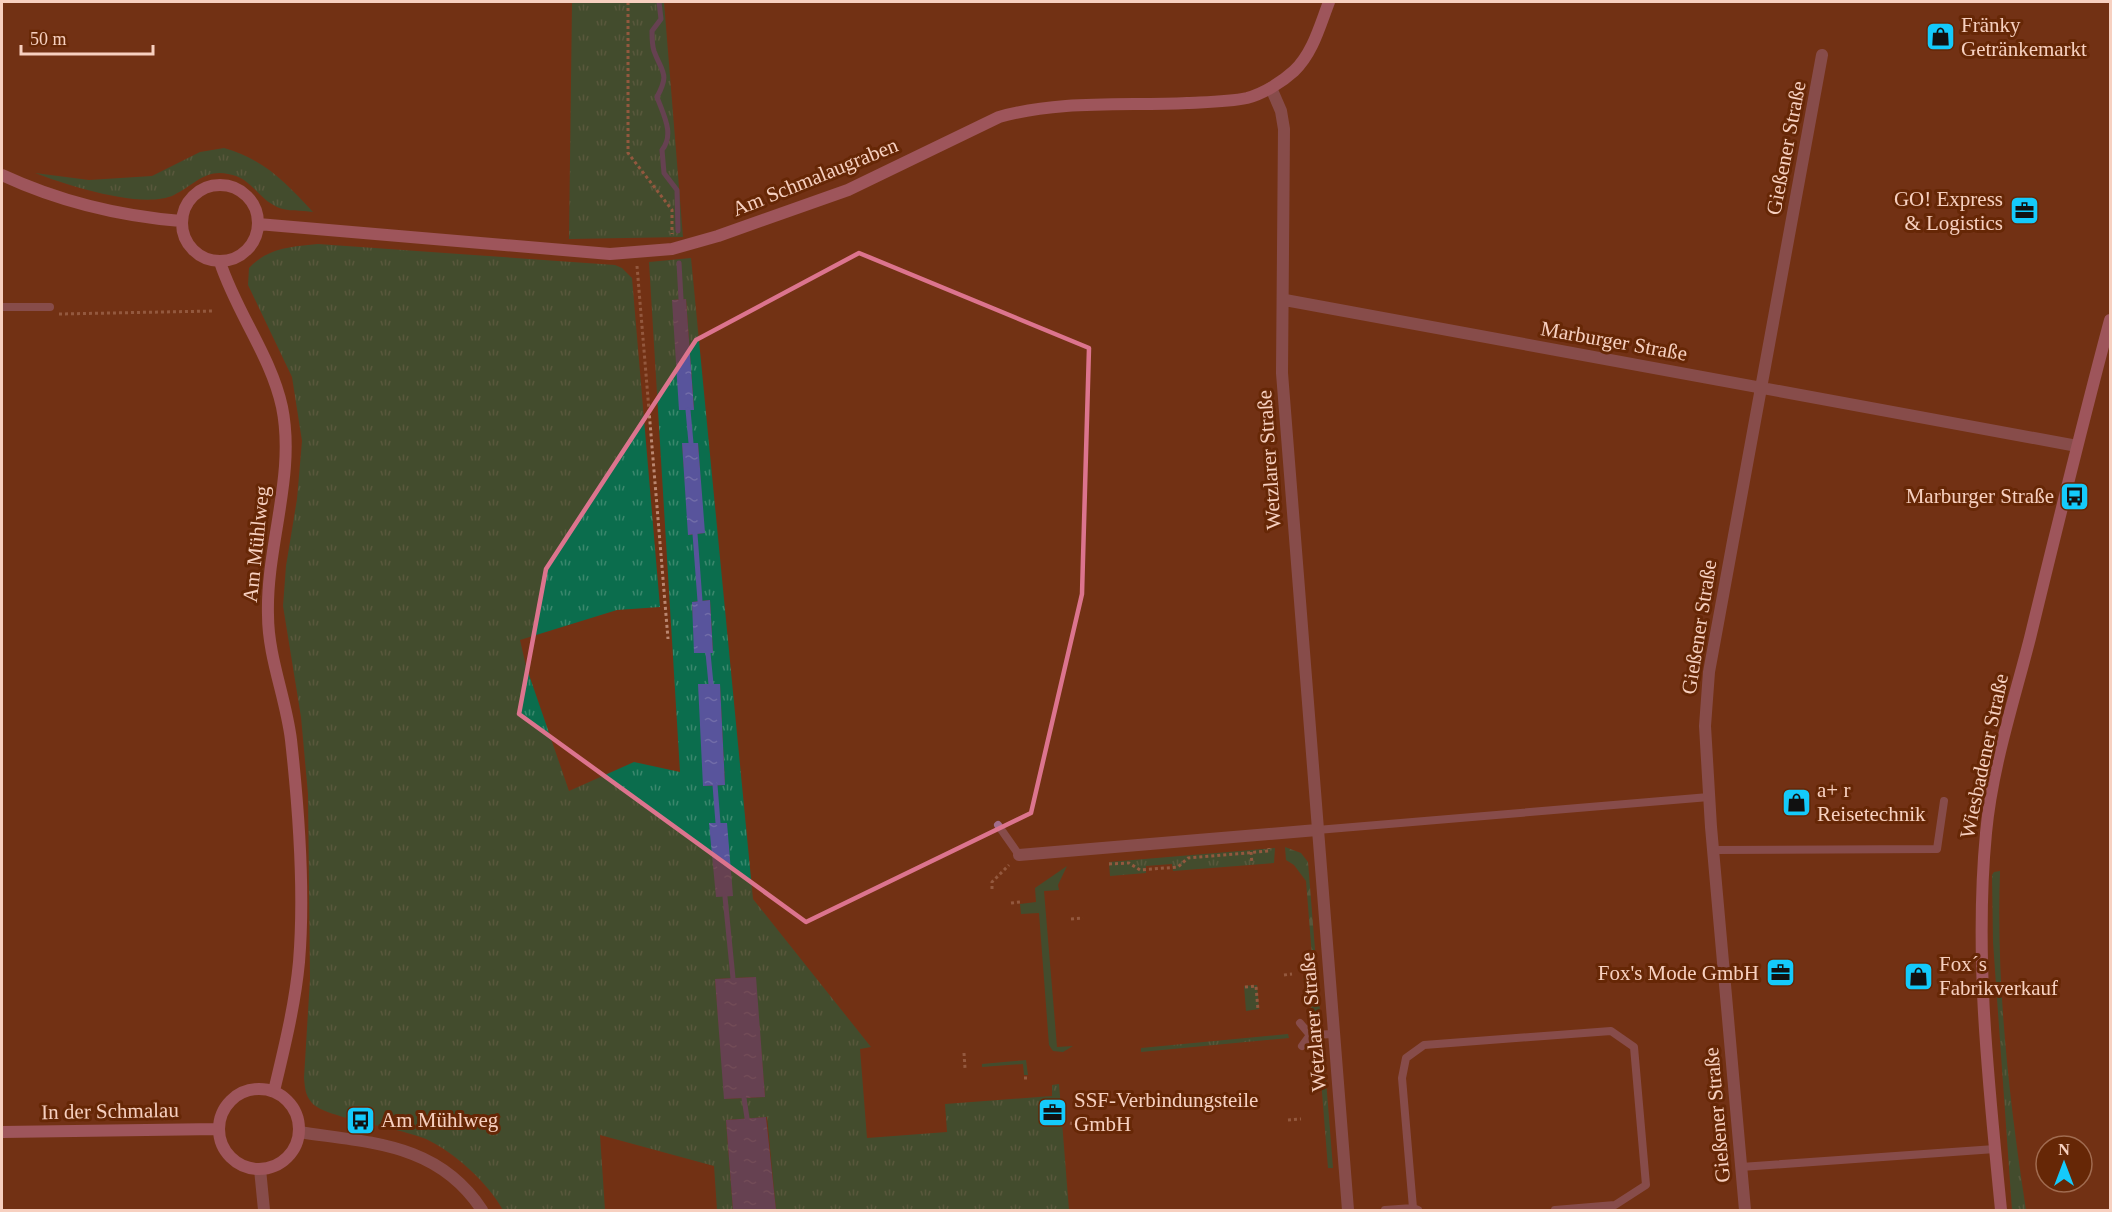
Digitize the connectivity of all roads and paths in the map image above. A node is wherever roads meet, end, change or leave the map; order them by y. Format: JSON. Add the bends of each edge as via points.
{"nodes":[{"id":1,"x":628,"y":2,"type":"edge"},
{"id":2,"x":1329,"y":2,"type":"edge"},
{"id":3,"x":1822,"y":55,"type":"dead end"},
{"id":4,"x":1270,"y":88,"type":"junction"},
{"id":5,"x":2,"y":175,"type":"edge"},
{"id":6,"x":181,"y":221,"type":"junction"},
{"id":7,"x":258,"y":224,"type":"junction"},
{"id":8,"x":672,"y":249,"type":"junction"},
{"id":9,"x":636,"y":253,"type":"junction"},
{"id":10,"x":220,"y":262,"type":"junction"},
{"id":11,"x":1285,"y":300,"type":"junction"},
{"id":12,"x":2,"y":307,"type":"edge"},
{"id":13,"x":50,"y":307,"type":"dead end"},
{"id":14,"x":214,"y":311,"type":"dead end"},
{"id":15,"x":57,"y":314,"type":"dead end"},
{"id":16,"x":2110,"y":320,"type":"edge"},
{"id":17,"x":1761,"y":388,"type":"junction"},
{"id":18,"x":2077,"y":446,"type":"junction"},
{"id":19,"x":668,"y":639,"type":"dead end"},
{"id":20,"x":1709,"y":798,"type":"junction"},
{"id":21,"x":1944,"y":801,"type":"dead end"},
{"id":22,"x":998,"y":825,"type":"dead end"},
{"id":23,"x":1317,"y":830,"type":"junction"},
{"id":24,"x":1713,"y":850,"type":"junction"},
{"id":25,"x":1269,"y":851,"type":"dead end"},
{"id":26,"x":1251,"y":852,"type":"junction"},
{"id":27,"x":1019,"y":855,"type":"junction"},
{"id":28,"x":1109,"y":864,"type":"dead end"},
{"id":29,"x":1252,"y":864,"type":"dead end"},
{"id":30,"x":992,"y":890,"type":"dead end"},
{"id":31,"x":1020,"y":902,"type":"dead end"},
{"id":32,"x":1011,"y":903,"type":"dead end"},
{"id":33,"x":1083,"y":918,"type":"dead end"},
{"id":34,"x":1071,"y":919,"type":"dead end"},
{"id":35,"x":1292,"y":974,"type":"dead end"},
{"id":36,"x":1284,"y":975,"type":"dead end"},
{"id":37,"x":1245,"y":987,"type":"dead end"},
{"id":38,"x":1258,"y":1010,"type":"dead end"},
{"id":39,"x":1300,"y":1023,"type":"dead end"},
{"id":40,"x":1334,"y":1034,"type":"junction"},
{"id":41,"x":1310,"y":1035,"type":"junction"},
{"id":42,"x":1302,"y":1046,"type":"dead end"},
{"id":43,"x":964,"y":1053,"type":"dead end"},
{"id":44,"x":965,"y":1068,"type":"dead end"},
{"id":45,"x":274,"y":1091,"type":"junction"},
{"id":46,"x":1301,"y":1119,"type":"dead end"},
{"id":47,"x":1288,"y":1120,"type":"dead end"},
{"id":48,"x":1070,"y":1123,"type":"dead end"},
{"id":49,"x":1078,"y":1125,"type":"dead end"},
{"id":50,"x":218,"y":1129,"type":"junction"},
{"id":51,"x":2,"y":1132,"type":"edge"},
{"id":52,"x":299,"y":1132,"type":"junction"},
{"id":53,"x":1995,"y":1149,"type":"junction"},
{"id":54,"x":1741,"y":1167,"type":"junction"},
{"id":55,"x":260,"y":1169,"type":"junction"},
{"id":56,"x":1416,"y":1209,"type":"edge"},
{"id":57,"x":264,"y":1210,"type":"edge"},
{"id":58,"x":482,"y":1210,"type":"edge"},
{"id":59,"x":1348,"y":1210,"type":"edge"},
{"id":60,"x":1385,"y":1210,"type":"edge"},
{"id":61,"x":1555,"y":1210,"type":"edge"},
{"id":62,"x":1744,"y":1210,"type":"edge"},
{"id":63,"x":2001,"y":1210,"type":"edge"}],
"edges":[{"from":1,"to":8,"type":"path","via":[[628,153],[672,210]]},
{"from":2,"to":4,"type":"main road","name":"Am Schmalaugraben","via":[[1313,46],[1295,70]]},
{"from":3,"to":17,"type":"street","name":"Gießener Straße"},
{"from":4,"to":8,"type":"main road","name":"Am Schmalaugraben","via":[[1247,98],[1204,102],[1022,110],[999,117],[848,190]]},
{"from":4,"to":11,"type":"street","name":"Wetzlarer Straße","via":[[1284,129]]},
{"from":5,"to":6,"type":"main road","via":[[81,204],[138,217]]},
{"from":6,"to":7,"type":"main road","via":[[184,208],[196,193],[214,185],[228,185],[250,199]]},
{"from":6,"to":10,"type":"main road","via":[[192,249]]},
{"from":7,"to":9,"type":"main road","name":"Am Schmalaugraben"},
{"from":7,"to":10,"type":"main road","via":[[250,246],[242,254]]},
{"from":8,"to":9,"type":"main road","name":"Am Schmalaugraben"},
{"from":9,"to":19,"type":"path"},
{"from":10,"to":45,"type":"main road","name":"Am Mühlweg","via":[[230,293],[273,378],[285,434],[282,489],[268,583],[268,618],[293,760],[300,889],[299,962]]},
{"from":11,"to":17,"type":"street","name":"Marburger Straße"},
{"from":11,"to":23,"type":"street","name":"Wetzlarer Straße","via":[[1282,373]]},
{"from":12,"to":13,"type":"lane"},
{"from":14,"to":15,"type":"path"},
{"from":16,"to":18,"type":"main road","name":"Wiesbadener Straße"},
{"from":17,"to":18,"type":"street","name":"Marburger Straße"},
{"from":17,"to":20,"type":"street","name":"Gießener Straße","via":[[1709,672],[1705,726]]},
{"from":18,"to":53,"type":"main road","name":"Wiesbadener Straße","via":[[1986,830],[1982,968]]},
{"from":20,"to":23,"type":"lane"},
{"from":20,"to":24,"type":"street","name":"Gießener Straße"},
{"from":21,"to":24,"type":"lane","via":[[1937,849]]},
{"from":22,"to":27,"type":"lane"},
{"from":23,"to":27,"type":"street"},
{"from":23,"to":40,"type":"street","name":"Wetzlarer Straße"},
{"from":24,"to":54,"type":"street","name":"Gießener Straße"},
{"from":25,"to":26,"type":"path"},
{"from":26,"to":28,"type":"path","via":[[1188,858],[1178,867],[1149,871],[1129,863]]},
{"from":26,"to":29,"type":"path"},
{"from":27,"to":30,"type":"path","via":[[992,882]]},
{"from":31,"to":32,"type":"path"},
{"from":33,"to":34,"type":"path"},
{"from":35,"to":36,"type":"path"},
{"from":37,"to":38,"type":"path","via":[[1256,986]]},
{"from":39,"to":41,"type":"lane"},
{"from":40,"to":41,"type":"lane"},
{"from":40,"to":59,"type":"street","name":"Wetzlarer Straße"},
{"from":41,"to":42,"type":"lane"},
{"from":43,"to":44,"type":"path"},
{"from":45,"to":50,"type":"main road","via":[[261,1088],[236,1095],[223,1110]]},
{"from":45,"to":52,"type":"main road","via":[[293,1108]]},
{"from":46,"to":47,"type":"path"},
{"from":48,"to":49,"type":"path"},
{"from":50,"to":51,"type":"main road","name":"In der Schmalau"},
{"from":50,"to":55,"type":"main road","via":[[223,1147],[236,1162]]},
{"from":52,"to":55,"type":"main road","via":[[282,1162]]},
{"from":52,"to":58,"type":"street","via":[[404,1150],[436,1163],[468,1190]]},
{"from":53,"to":54,"type":"lane"},
{"from":53,"to":63,"type":"main road","name":"Wiesbadener Straße"},
{"from":54,"to":62,"type":"street","name":"Gießener Straße"},
{"from":55,"to":57,"type":"street"},
{"from":56,"to":60,"type":"lane"},
{"from":56,"to":61,"type":"lane","via":[[1402,1078],[1406,1058],[1424,1046],[1611,1031],[1634,1047],[1646,1185],[1615,1205]]}]}
